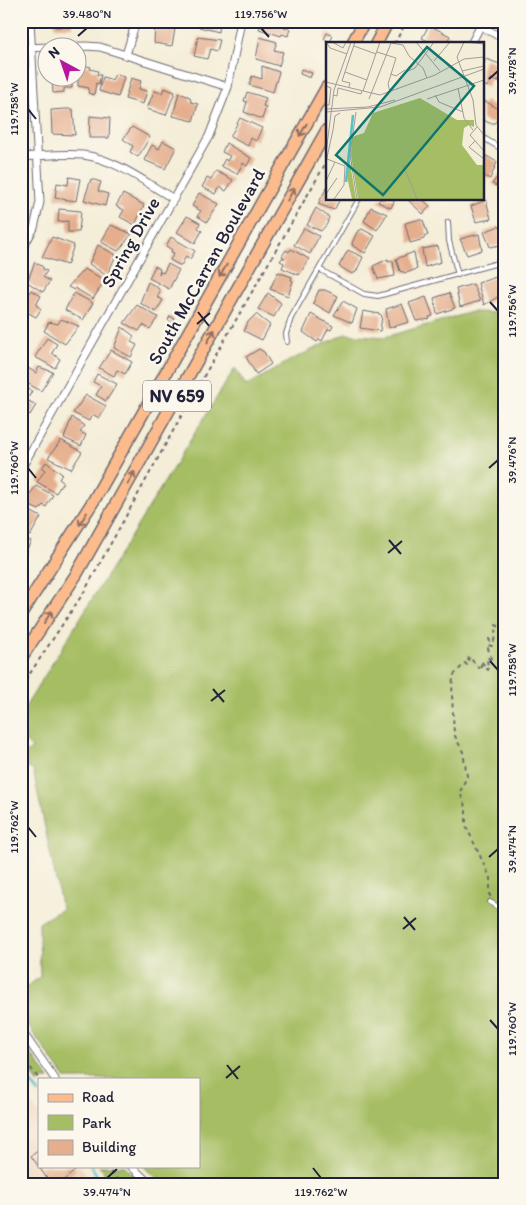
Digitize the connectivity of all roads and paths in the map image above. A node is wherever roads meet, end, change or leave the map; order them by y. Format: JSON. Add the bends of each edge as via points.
{"nodes":[{"id":1,"x":30,"y":21,"type":"edge"},
{"id":2,"x":136,"y":21,"type":"edge"},
{"id":3,"x":241,"y":21,"type":"edge"},
{"id":4,"x":365,"y":21,"type":"edge"},
{"id":5,"x":388,"y":21,"type":"edge"},
{"id":6,"x":407,"y":21,"type":"edge"},
{"id":7,"x":472,"y":21,"type":"edge"},
{"id":8,"x":482,"y":24,"type":"edge"},
{"id":9,"x":505,"y":40,"type":"edge"},
{"id":10,"x":353,"y":42,"type":"edge"},
{"id":11,"x":377,"y":42,"type":"edge"},
{"id":12,"x":395,"y":42,"type":"edge"},
{"id":13,"x":472,"y":42,"type":"edge"},
{"id":14,"x":21,"y":48,"type":"edge"},
{"id":15,"x":31,"y":48,"type":"junction"},
{"id":16,"x":126,"y":55,"type":"junction"},
{"id":17,"x":228,"y":87,"type":"junction"},
{"id":18,"x":326,"y":89,"type":"edge"},
{"id":19,"x":326,"y":132,"type":"edge"},
{"id":20,"x":484,"y":139,"type":"edge"},
{"id":21,"x":505,"y":151,"type":"edge"},
{"id":22,"x":38,"y":156,"type":"junction"},
{"id":23,"x":21,"y":157,"type":"edge"},
{"id":24,"x":326,"y":164,"type":"edge"},
{"id":25,"x":174,"y":198,"type":"junction"},
{"id":26,"x":358,"y":200,"type":"edge"},
{"id":27,"x":448,"y":222,"type":"dead end"},
{"id":28,"x":21,"y":251,"type":"edge"},
{"id":29,"x":505,"y":261,"type":"edge"},
{"id":30,"x":319,"y":269,"type":"junction"},
{"id":31,"x":458,"y":274,"type":"junction"},
{"id":32,"x":287,"y":342,"type":"dead end"},
{"id":33,"x":21,"y":469,"type":"edge"},
{"id":34,"x":21,"y":614,"type":"edge"},
{"id":35,"x":505,"y":626,"type":"edge"},
{"id":36,"x":21,"y":658,"type":"edge"},
{"id":37,"x":21,"y":687,"type":"edge"},
{"id":38,"x":490,"y":902,"type":"joint"},
{"id":39,"x":505,"y":911,"type":"edge"},
{"id":40,"x":21,"y":1030,"type":"edge"},
{"id":41,"x":21,"y":1055,"type":"edge"},
{"id":42,"x":38,"y":1078,"type":"edge"},
{"id":43,"x":54,"y":1078,"type":"edge"},
{"id":44,"x":106,"y":1168,"type":"edge"},
{"id":45,"x":133,"y":1168,"type":"edge"},
{"id":46,"x":122,"y":1184,"type":"edge"},
{"id":47,"x":150,"y":1184,"type":"edge"}],
"edges":[{"from":1,"to":15,"type":"street"},
{"from":2,"to":16,"type":"street"},
{"from":3,"to":17,"type":"street","name":"Spring Drive"},
{"from":4,"to":10,"type":"main road"},
{"from":5,"to":11,"type":"main road"},
{"from":6,"to":12,"type":"path"},
{"from":7,"to":8,"type":"street"},
{"from":8,"to":9,"type":"street"},
{"from":8,"to":13,"type":"street"},
{"from":14,"to":15,"type":"street"},
{"from":15,"to":16,"type":"street","via":[[86,46]]},
{"from":15,"to":22,"type":"street"},
{"from":16,"to":17,"type":"street"},
{"from":17,"to":25,"type":"street","name":"Spring Drive","via":[[209,136]]},
{"from":18,"to":34,"type":"main road","name":"South McCarran Boulevard","number":"NV 659","one_way":true,"via":[[94,500]]},
{"from":36,"to":19,"type":"main road","name":"South McCarran Boulevard","number":"NV 659","one_way":true,"via":[[76,575]]},
{"from":20,"to":21,"type":"lane"},
{"from":22,"to":23,"type":"street"},
{"from":22,"to":25,"type":"street","via":[[96,158]]},
{"from":22,"to":28,"type":"street","via":[[38,215]]},
{"from":24,"to":37,"type":"path","via":[[84,592]]},
{"from":25,"to":33,"type":"street","name":"Spring Drive"},
{"from":26,"to":30,"type":"lane"},
{"from":27,"to":31,"type":"lane"},
{"from":29,"to":31,"type":"lane"},
{"from":30,"to":31,"type":"lane","via":[[371,296],[386,295]]},
{"from":30,"to":32,"type":"lane","via":[[287,326]]},
{"from":35,"to":38,"type":"path","via":[[496,625],[494,641],[489,639],[492,646],[486,645],[492,661],[487,657],[488,670],[481,661],[481,670],[469,657],[467,665],[465,663],[453,676],[454,734],[463,752],[467,776],[460,792],[466,809],[466,826],[490,876]]},
{"from":38,"to":39,"type":"lane"},
{"from":40,"to":43,"type":"street"},
{"from":41,"to":42,"type":"path"},
{"from":44,"to":46,"type":"path"},
{"from":45,"to":47,"type":"street"}]}
